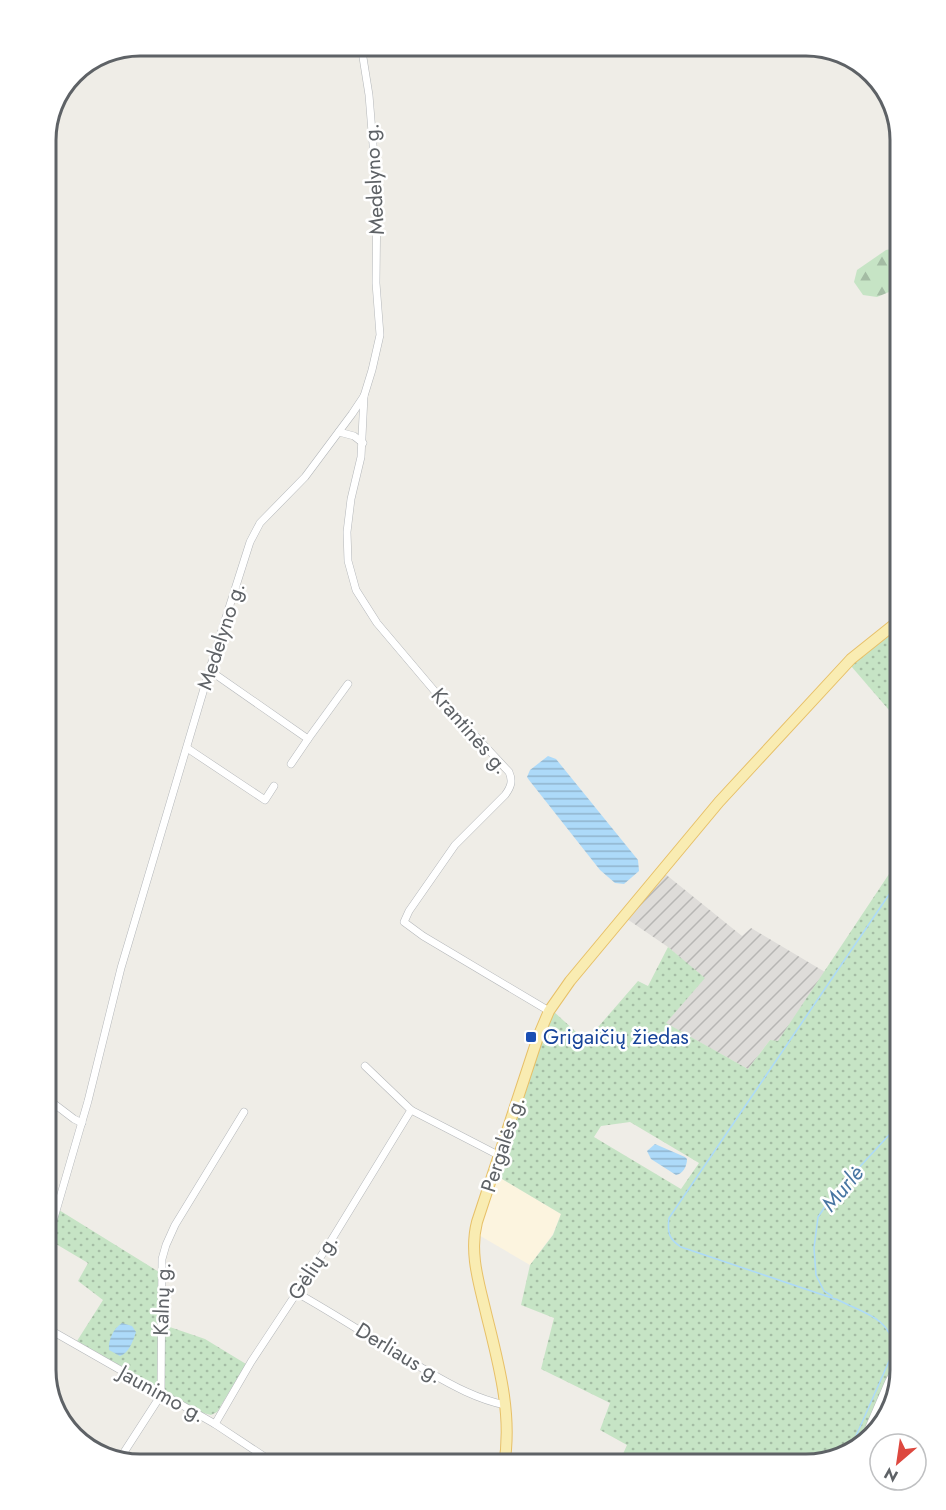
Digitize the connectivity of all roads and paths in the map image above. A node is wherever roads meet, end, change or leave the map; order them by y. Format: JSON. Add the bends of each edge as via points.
{"nodes":[{"id":1,"x":363,"y":55,"type":"edge"},
{"id":2,"x":364,"y":396,"type":"junction"},
{"id":3,"x":339,"y":432,"type":"junction"},
{"id":4,"x":363,"y":443,"type":"junction"},
{"id":5,"x":890,"y":628,"type":"edge"},
{"id":6,"x":209,"y":670,"type":"junction"},
{"id":7,"x":348,"y":684,"type":"dead end"},
{"id":8,"x":308,"y":739,"type":"junction"},
{"id":9,"x":187,"y":748,"type":"junction"},
{"id":10,"x":291,"y":764,"type":"dead end"},
{"id":11,"x":274,"y":786,"type":"dead end"},
{"id":12,"x":549,"y":1011,"type":"junction"},
{"id":13,"x":365,"y":1066,"type":"dead end"},
{"id":14,"x":55,"y":1105,"type":"edge"},
{"id":15,"x":411,"y":1110,"type":"junction"},
{"id":16,"x":244,"y":1112,"type":"dead end"},
{"id":17,"x":82,"y":1123,"type":"junction"},
{"id":18,"x":500,"y":1156,"type":"junction"},
{"id":19,"x":55,"y":1215,"type":"edge"},
{"id":20,"x":297,"y":1293,"type":"junction"},
{"id":21,"x":55,"y":1333,"type":"edge"},
{"id":22,"x":889,"y":1380,"type":"edge"},
{"id":23,"x":161,"y":1395,"type":"junction"},
{"id":24,"x":505,"y":1405,"type":"junction"},
{"id":25,"x":215,"y":1424,"type":"junction"},
{"id":26,"x":869,"y":1427,"type":"edge"},
{"id":27,"x":123,"y":1453,"type":"edge"},
{"id":28,"x":260,"y":1454,"type":"edge"},
{"id":29,"x":505,"y":1454,"type":"edge"}],
"edges":[{"from":1,"to":2,"type":"street","name":"Medelyno g.","via":[[377,194],[380,335]]},
{"from":2,"to":3,"type":"street","name":"Medelyno g."},
{"from":2,"to":4,"type":"street","name":"Krantinės g."},
{"from":3,"to":4,"type":"street"},
{"from":3,"to":6,"type":"street","name":"Medelyno g.","via":[[305,477],[260,523],[250,542]]},
{"from":4,"to":12,"type":"street","name":"Krantinės g.","via":[[347,532],[348,561],[356,590],[376,623],[512,780],[505,795],[455,845],[404,922]]},
{"from":5,"to":12,"type":"main road","name":"Pergalės g.","via":[[840,671],[719,802]]},
{"from":6,"to":8,"type":"street"},
{"from":6,"to":9,"type":"street","name":"Medelyno g."},
{"from":7,"to":8,"type":"street"},
{"from":8,"to":10,"type":"street"},
{"from":9,"to":11,"type":"street","via":[[265,800]]},
{"from":9,"to":17,"type":"street","name":"Medelyno g.","via":[[121,968]]},
{"from":12,"to":18,"type":"main road","name":"Pergalės g."},
{"from":13,"to":15,"type":"street"},
{"from":14,"to":17,"type":"street"},
{"from":15,"to":18,"type":"street"},
{"from":15,"to":20,"type":"street","name":"Gėlių g."},
{"from":16,"to":23,"type":"street","name":"Kalnų g.","via":[[166,1245],[162,1268]]},
{"from":17,"to":19,"type":"street","name":"Medelyno g."},
{"from":18,"to":24,"type":"main road","name":"Pergalės g.","via":[[477,1222],[474,1256]]},
{"from":20,"to":24,"type":"street","name":"Derliaus g.","via":[[447,1382]]},
{"from":20,"to":25,"type":"street","name":"Gėlių g."},
{"from":21,"to":23,"type":"street","name":"Jaunimo g."},
{"from":22,"to":26,"type":"street"},
{"from":23,"to":25,"type":"street","name":"Jaunimo g."},
{"from":23,"to":27,"type":"street"},
{"from":24,"to":29,"type":"main road","name":"Pergalės g."},
{"from":25,"to":28,"type":"street","name":"Jaunimo g."}]}
